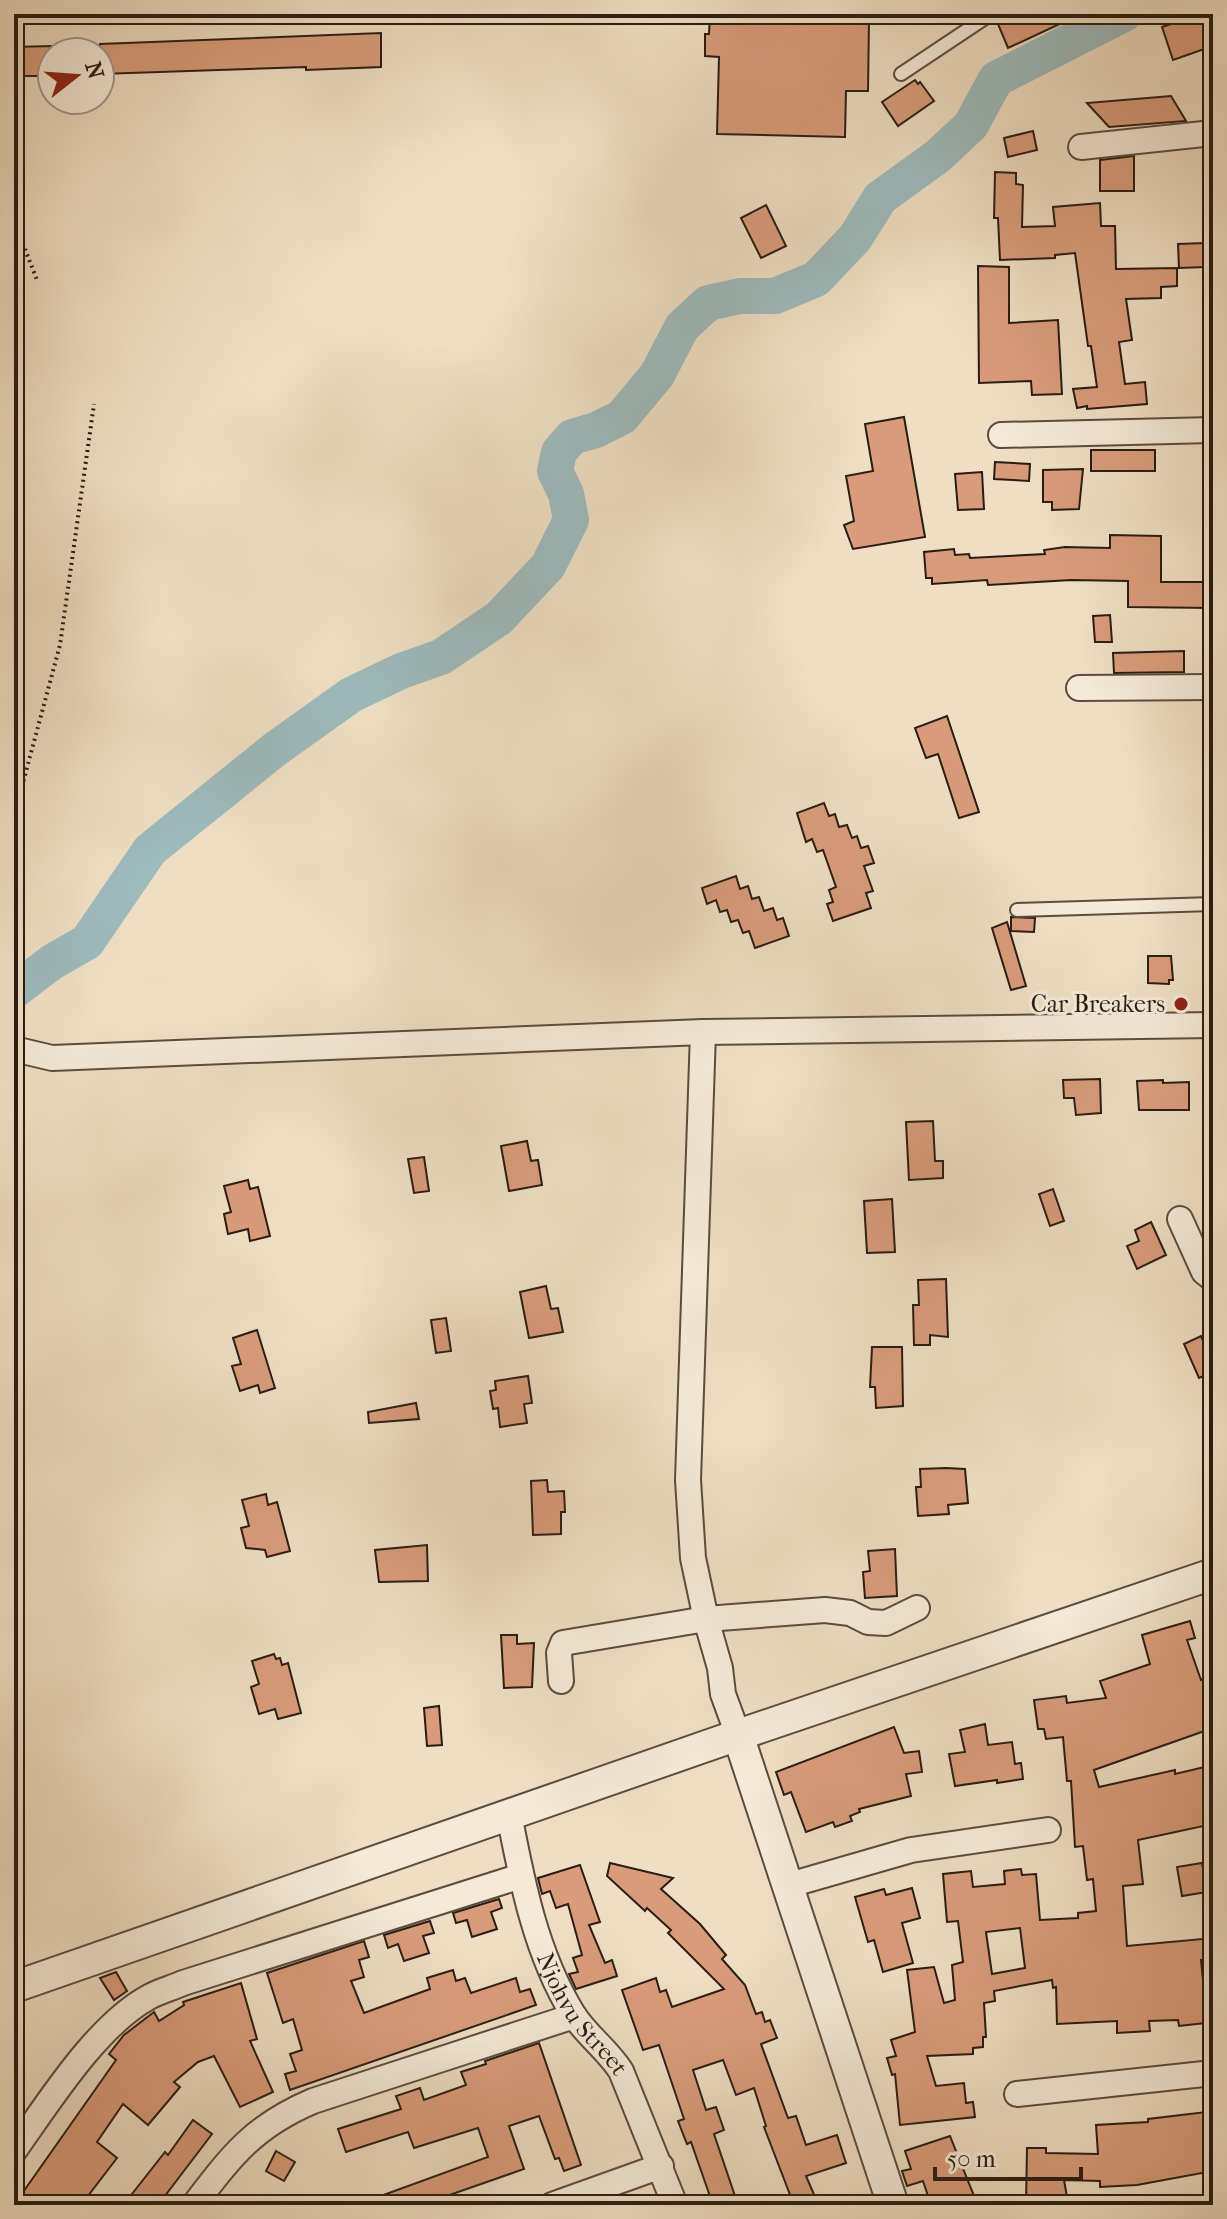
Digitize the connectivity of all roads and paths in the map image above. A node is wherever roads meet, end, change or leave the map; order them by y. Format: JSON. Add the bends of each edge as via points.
{"nodes":[{"id":1,"x":991,"y":14,"type":"edge"},
{"id":2,"x":901,"y":74,"type":"dead end"},
{"id":3,"x":1213,"y":133,"type":"edge"},
{"id":4,"x":1081,"y":147,"type":"dead end"},
{"id":5,"x":14,"y":221,"type":"edge"},
{"id":6,"x":37,"y":280,"type":"dead end"},
{"id":7,"x":94,"y":404,"type":"dead end"},
{"id":8,"x":1213,"y":430,"type":"edge"},
{"id":9,"x":1001,"y":435,"type":"dead end"},
{"id":10,"x":1213,"y":687,"type":"edge"},
{"id":11,"x":1079,"y":688,"type":"dead end"},
{"id":12,"x":14,"y":816,"type":"edge"},
{"id":13,"x":1213,"y":904,"type":"edge"},
{"id":14,"x":1017,"y":910,"type":"dead end"},
{"id":15,"x":1213,"y":1025,"type":"edge"},
{"id":16,"x":703,"y":1032,"type":"junction"},
{"id":17,"x":14,"y":1049,"type":"edge"},
{"id":18,"x":1180,"y":1219,"type":"dead end"},
{"id":19,"x":1213,"y":1279,"type":"edge"},
{"id":20,"x":1213,"y":1574,"type":"edge"},
{"id":21,"x":917,"y":1608,"type":"dead end"},
{"id":22,"x":706,"y":1619,"type":"junction"},
{"id":23,"x":561,"y":1681,"type":"dead end"},
{"id":24,"x":738,"y":1735,"type":"junction"},
{"id":25,"x":509,"y":1814,"type":"junction"},
{"id":26,"x":1048,"y":1830,"type":"dead end"},
{"id":27,"x":521,"y":1876,"type":"junction"},
{"id":28,"x":786,"y":1886,"type":"junction"},
{"id":29,"x":14,"y":1987,"type":"edge"},
{"id":30,"x":574,"y":2016,"type":"junction"},
{"id":31,"x":1213,"y":2073,"type":"edge"},
{"id":32,"x":1017,"y":2094,"type":"dead end"},
{"id":33,"x":14,"y":2151,"type":"edge"},
{"id":34,"x":661,"y":2166,"type":"junction"},
{"id":35,"x":194,"y":2205,"type":"edge"},
{"id":36,"x":552,"y":2205,"type":"edge"},
{"id":37,"x":675,"y":2205,"type":"edge"},
{"id":38,"x":893,"y":2205,"type":"edge"}],
"edges":[{"from":1,"to":2,"type":"lane"},
{"from":3,"to":4,"type":"street"},
{"from":5,"to":6,"type":"path"},
{"from":7,"to":12,"type":"path","via":[[60,645]]},
{"from":8,"to":9,"type":"street"},
{"from":10,"to":11,"type":"street"},
{"from":13,"to":14,"type":"lane"},
{"from":15,"to":16,"type":"street"},
{"from":16,"to":17,"type":"street","via":[[52,1058]]},
{"from":16,"to":22,"type":"street","via":[[688,1480],[693,1558]]},
{"from":18,"to":19,"type":"street","via":[[1204,1272]]},
{"from":20,"to":24,"type":"street"},
{"from":21,"to":22,"type":"street","via":[[886,1623],[825,1610]]},
{"from":22,"to":23,"type":"street","via":[[563,1643]]},
{"from":22,"to":24,"type":"street"},
{"from":24,"to":25,"type":"street"},
{"from":24,"to":28,"type":"street"},
{"from":25,"to":27,"type":"street","name":"Njohvu Street"},
{"from":25,"to":29,"type":"street"},
{"from":26,"to":28,"type":"street","via":[[911,1850]]},
{"from":27,"to":30,"type":"street","name":"Njohvu Street","via":[[554,1978]]},
{"from":27,"to":33,"type":"street","via":[[149,1997],[117,2020],[71,2071]]},
{"from":28,"to":38,"type":"street"},
{"from":30,"to":34,"type":"street","name":"Njohvu Street","via":[[621,2071]]},
{"from":30,"to":35,"type":"street","via":[[289,2111],[234,2152]]},
{"from":31,"to":32,"type":"street"},
{"from":34,"to":36,"type":"street"},
{"from":34,"to":37,"type":"street","name":"Njohvu Street"}]}
